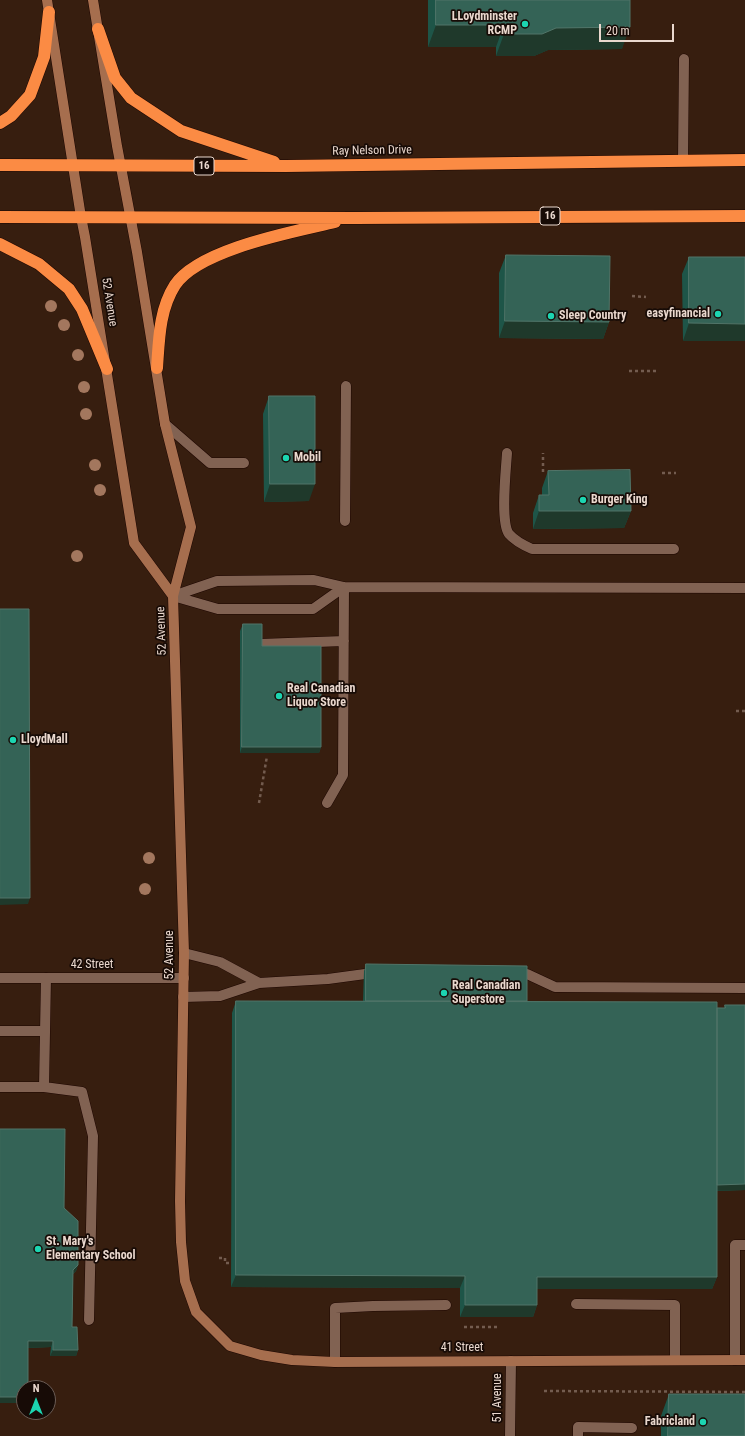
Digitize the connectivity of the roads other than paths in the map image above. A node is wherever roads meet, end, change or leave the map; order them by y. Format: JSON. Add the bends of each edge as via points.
{"nodes":[{"id":1,"x":93,"y":0,"type":"edge"},
{"id":2,"x":48,"y":6,"type":"edge"},
{"id":3,"x":98,"y":29,"type":"junction"},
{"id":4,"x":684,"y":59,"type":"dead end"},
{"id":5,"x":0,"y":123,"type":"edge"},
{"id":6,"x":683,"y":160,"type":"junction"},
{"id":7,"x":745,"y":160,"type":"edge"},
{"id":8,"x":0,"y":165,"type":"edge"},
{"id":9,"x":73,"y":165,"type":"junction"},
{"id":10,"x":121,"y":165,"type":"junction"},
{"id":11,"x":286,"y":166,"type":"junction"},
{"id":12,"x":745,"y":216,"type":"edge"},
{"id":13,"x":0,"y":217,"type":"edge"},
{"id":14,"x":81,"y":217,"type":"junction"},
{"id":15,"x":130,"y":217,"type":"junction"},
{"id":16,"x":355,"y":218,"type":"junction"},
{"id":17,"x":0,"y":244,"type":"edge"},
{"id":18,"x":157,"y":368,"type":"junction"},
{"id":19,"x":107,"y":369,"type":"junction"},
{"id":20,"x":346,"y":386,"type":"dead end"},
{"id":21,"x":165,"y":424,"type":"junction"},
{"id":22,"x":507,"y":453,"type":"dead end"},
{"id":23,"x":244,"y":463,"type":"dead end"},
{"id":24,"x":345,"y":521,"type":"dead end"},
{"id":25,"x":674,"y":549,"type":"dead end"},
{"id":26,"x":344,"y":587,"type":"junction"},
{"id":27,"x":745,"y":588,"type":"edge"},
{"id":28,"x":173,"y":596,"type":"junction"},
{"id":29,"x":344,"y":642,"type":"junction"},
{"id":30,"x":260,"y":644,"type":"edge"},
{"id":31,"x":327,"y":803,"type":"dead end"},
{"id":32,"x":184,"y":953,"type":"junction"},
{"id":33,"x":365,"y":974,"type":"edge"},
{"id":34,"x":523,"y":974,"type":"edge"},
{"id":35,"x":0,"y":978,"type":"edge"},
{"id":36,"x":46,"y":978,"type":"junction"},
{"id":37,"x":184,"y":978,"type":"junction"},
{"id":38,"x":258,"y":983,"type":"junction"},
{"id":39,"x":745,"y":988,"type":"edge"},
{"id":40,"x":183,"y":997,"type":"junction"},
{"id":41,"x":45,"y":1030,"type":"junction"},
{"id":42,"x":0,"y":1031,"type":"edge"},
{"id":43,"x":0,"y":1087,"type":"edge"},
{"id":44,"x":44,"y":1087,"type":"junction"},
{"id":45,"x":745,"y":1245,"type":"edge"},
{"id":46,"x":576,"y":1304,"type":"dead end"},
{"id":47,"x":446,"y":1305,"type":"dead end"},
{"id":48,"x":196,"y":1312,"type":"joint"},
{"id":49,"x":89,"y":1320,"type":"dead end"},
{"id":50,"x":675,"y":1359,"type":"junction"},
{"id":51,"x":740,"y":1360,"type":"edge"},
{"id":52,"x":511,"y":1361,"type":"junction"},
{"id":53,"x":335,"y":1362,"type":"junction"},
{"id":54,"x":632,"y":1428,"type":"dead end"},
{"id":55,"x":510,"y":1436,"type":"edge"},
{"id":56,"x":578,"y":1436,"type":"edge"}],
"edges":[{"from":1,"to":3,"type":"street","name":"52 Avenue"},
{"from":2,"to":5,"type":"highway","via":[[44,57],[30,95],[11,116]]},
{"from":2,"to":9,"type":"street","name":"52 Avenue"},
{"from":3,"to":10,"type":"street","name":"52 Avenue"},
{"from":3,"to":11,"type":"highway","via":[[115,78],[131,98],[181,131]]},
{"from":4,"to":6,"type":"street"},
{"from":6,"to":7,"type":"highway","name":"Ray Nelson Drive","number":"16"},
{"from":6,"to":11,"type":"highway","name":"Ray Nelson Drive","number":"16"},
{"from":8,"to":9,"type":"highway","name":"Ray Nelson Drive","number":"16"},
{"from":9,"to":10,"type":"highway","name":"Ray Nelson Drive","number":"16"},
{"from":9,"to":14,"type":"street","name":"52 Avenue"},
{"from":10,"to":11,"type":"highway","name":"Ray Nelson Drive","number":"16"},
{"from":10,"to":15,"type":"street","name":"52 Avenue"},
{"from":12,"to":16,"type":"highway","number":"16"},
{"from":13,"to":14,"type":"highway","number":"16"},
{"from":14,"to":15,"type":"highway","number":"16"},
{"from":14,"to":19,"type":"street","name":"52 Avenue"},
{"from":15,"to":16,"type":"highway","number":"16"},
{"from":15,"to":18,"type":"street","name":"52 Avenue"},
{"from":16,"to":18,"type":"highway","via":[[259,240],[206,260],[186,274],[175,285],[167,301],[160,324]]},
{"from":17,"to":19,"type":"highway","via":[[39,264],[69,289],[82,308]]},
{"from":18,"to":21,"type":"street","name":"52 Avenue"},
{"from":19,"to":28,"type":"street","name":"52 Avenue","via":[[134,543]]},
{"from":20,"to":24,"type":"street"},
{"from":21,"to":23,"type":"street","via":[[210,463]]},
{"from":21,"to":28,"type":"street","name":"52 Avenue","via":[[191,527]]},
{"from":22,"to":25,"type":"street","via":[[504,516],[508,532],[518,542],[532,549]]},
{"from":26,"to":27,"type":"street"},
{"from":26,"to":28,"type":"street","via":[[314,580],[217,581]]},
{"from":26,"to":28,"type":"street","via":[[313,609],[218,609]]},
{"from":26,"to":29,"type":"street"},
{"from":28,"to":32,"type":"street","name":"52 Avenue"},
{"from":29,"to":30,"type":"street"},
{"from":29,"to":31,"type":"street","via":[[343,775]]},
{"from":32,"to":37,"type":"street","name":"52 Avenue"},
{"from":32,"to":38,"type":"street","via":[[220,962]]},
{"from":33,"to":38,"type":"street"},
{"from":34,"to":39,"type":"street","via":[[555,987]]},
{"from":35,"to":36,"type":"street","name":"42 Street"},
{"from":36,"to":37,"type":"street","name":"42 Street"},
{"from":36,"to":41,"type":"street"},
{"from":37,"to":40,"type":"street","name":"52 Avenue"},
{"from":38,"to":40,"type":"street","via":[[220,996]]},
{"from":40,"to":48,"type":"street","name":"52 Avenue","via":[[181,1242],[185,1281]]},
{"from":41,"to":42,"type":"street"},
{"from":41,"to":44,"type":"street"},
{"from":43,"to":44,"type":"street"},
{"from":44,"to":49,"type":"street","via":[[82,1092],[93,1136]]},
{"from":45,"to":51,"type":"street","via":[[735,1245]]},
{"from":46,"to":50,"type":"street","via":[[675,1304]]},
{"from":47,"to":53,"type":"street","via":[[335,1308]]},
{"from":48,"to":53,"type":"street","name":"41 Street","via":[[230,1346],[292,1360]]},
{"from":50,"to":51,"type":"street","name":"41 Street"},
{"from":50,"to":52,"type":"street","name":"41 Street"},
{"from":52,"to":53,"type":"street","name":"41 Street"},
{"from":52,"to":55,"type":"street","name":"51 Avenue"},
{"from":54,"to":56,"type":"street","via":[[578,1427]]}]}
